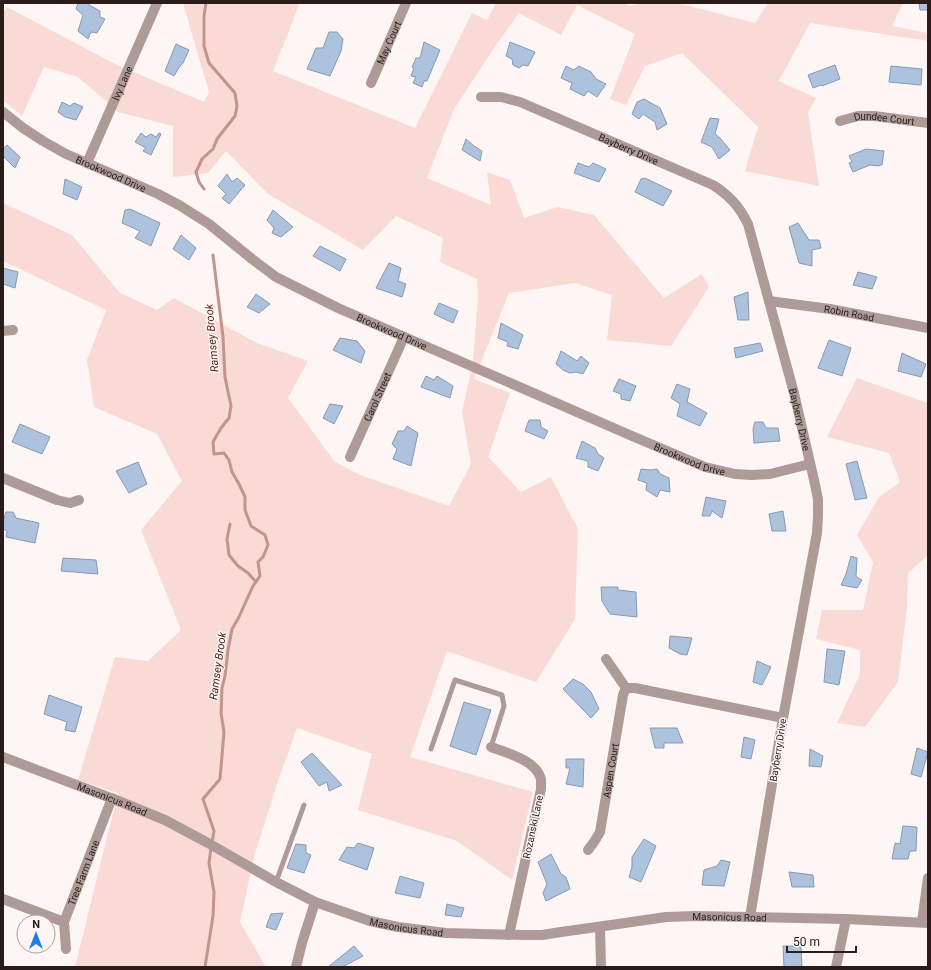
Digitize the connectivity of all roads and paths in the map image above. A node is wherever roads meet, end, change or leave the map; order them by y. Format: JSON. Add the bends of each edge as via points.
{"nodes":[{"id":1,"x":157,"y":3,"type":"edge"},
{"id":2,"x":406,"y":3,"type":"edge"},
{"id":3,"x":371,"y":83,"type":"dead end"},
{"id":4,"x":481,"y":97,"type":"dead end"},
{"id":5,"x":3,"y":112,"type":"edge"},
{"id":6,"x":840,"y":121,"type":"dead end"},
{"id":7,"x":928,"y":123,"type":"edge"},
{"id":8,"x":87,"y":163,"type":"junction"},
{"id":9,"x":769,"y":301,"type":"junction"},
{"id":10,"x":928,"y":328,"type":"edge"},
{"id":11,"x":13,"y":330,"type":"dead end"},
{"id":12,"x":3,"y":331,"type":"edge"},
{"id":13,"x":404,"y":337,"type":"junction"},
{"id":14,"x":350,"y":457,"type":"dead end"},
{"id":15,"x":810,"y":464,"type":"junction"},
{"id":16,"x":3,"y":478,"type":"edge"},
{"id":17,"x":79,"y":500,"type":"dead end"},
{"id":18,"x":606,"y":659,"type":"dead end"},
{"id":19,"x":626,"y":688,"type":"junction"},
{"id":20,"x":783,"y":718,"type":"junction"},
{"id":21,"x":491,"y":747,"type":"joint"},
{"id":22,"x":431,"y":749,"type":"dead end"},
{"id":23,"x":3,"y":757,"type":"edge"},
{"id":24,"x":112,"y":798,"type":"junction"},
{"id":25,"x":304,"y":805,"type":"dead end"},
{"id":26,"x":588,"y":850,"type":"dead end"},
{"id":27,"x":928,"y":878,"type":"edge"},
{"id":28,"x":276,"y":882,"type":"junction"},
{"id":29,"x":3,"y":899,"type":"edge"},
{"id":30,"x":315,"y":902,"type":"junction"},
{"id":31,"x":750,"y":917,"type":"junction"},
{"id":32,"x":846,"y":919,"type":"junction"},
{"id":33,"x":64,"y":922,"type":"junction"},
{"id":34,"x":925,"y":923,"type":"edge"},
{"id":35,"x":600,"y":927,"type":"junction"},
{"id":36,"x":509,"y":935,"type":"junction"},
{"id":37,"x":66,"y":948,"type":"dead end"},
{"id":38,"x":296,"y":967,"type":"edge"},
{"id":39,"x":601,"y":967,"type":"edge"},
{"id":40,"x":836,"y":967,"type":"edge"}],
"edges":[{"from":1,"to":8,"type":"street","name":"Ivy Lane"},
{"from":2,"to":3,"type":"street","name":"May Court"},
{"from":4,"to":9,"type":"street","name":"Bayberry Drive","via":[[502,96],[520,102],[724,192],[734,201],[748,224]]},
{"from":5,"to":8,"type":"street","name":"Brookwood Drive","via":[[43,141]]},
{"from":6,"to":7,"type":"street","name":"Dundee Court","via":[[858,116],[874,116]]},
{"from":8,"to":13,"type":"street","name":"Brookwood Drive","via":[[179,205],[208,224],[276,277]]},
{"from":9,"to":10,"type":"street","name":"Robin Road"},
{"from":9,"to":15,"type":"street","name":"Bayberry Drive"},
{"from":11,"to":12,"type":"street"},
{"from":13,"to":14,"type":"street","name":"Carol Street"},
{"from":13,"to":15,"type":"street","name":"Brookwood Drive","via":[[705,467],[752,475],[770,474]]},
{"from":15,"to":20,"type":"street","name":"Bayberry Drive","via":[[818,499],[817,533]]},
{"from":16,"to":17,"type":"street","via":[[57,500],[70,503]]},
{"from":18,"to":19,"type":"street"},
{"from":19,"to":20,"type":"street"},
{"from":19,"to":26,"type":"street","name":"Aspen Court","via":[[600,832]]},
{"from":20,"to":31,"type":"street","name":"Bayberry Drive"},
{"from":21,"to":22,"type":"lane","via":[[504,706],[502,695],[455,680]]},
{"from":21,"to":36,"type":"street","name":"Rozanski Lane","via":[[522,759],[534,768],[540,778],[541,789]]},
{"from":23,"to":24,"type":"street","name":"Masonicus Road"},
{"from":24,"to":28,"type":"street","name":"Masonicus Road","via":[[165,820]]},
{"from":24,"to":33,"type":"street","name":"Tree Farm Lane"},
{"from":25,"to":28,"type":"lane"},
{"from":27,"to":34,"type":"street"},
{"from":28,"to":30,"type":"street","name":"Masonicus Road"},
{"from":29,"to":33,"type":"street"},
{"from":30,"to":36,"type":"street","name":"Masonicus Road","via":[[370,921],[404,928],[446,933]]},
{"from":30,"to":38,"type":"street"},
{"from":31,"to":32,"type":"street","name":"Masonicus Road"},
{"from":31,"to":35,"type":"street","name":"Masonicus Road","via":[[666,917]]},
{"from":32,"to":34,"type":"street","name":"Masonicus Road"},
{"from":32,"to":40,"type":"street"},
{"from":33,"to":37,"type":"street","name":"Tree Farm Lane"},
{"from":35,"to":36,"type":"street","name":"Masonicus Road","via":[[542,935]]},
{"from":35,"to":39,"type":"street"}]}
